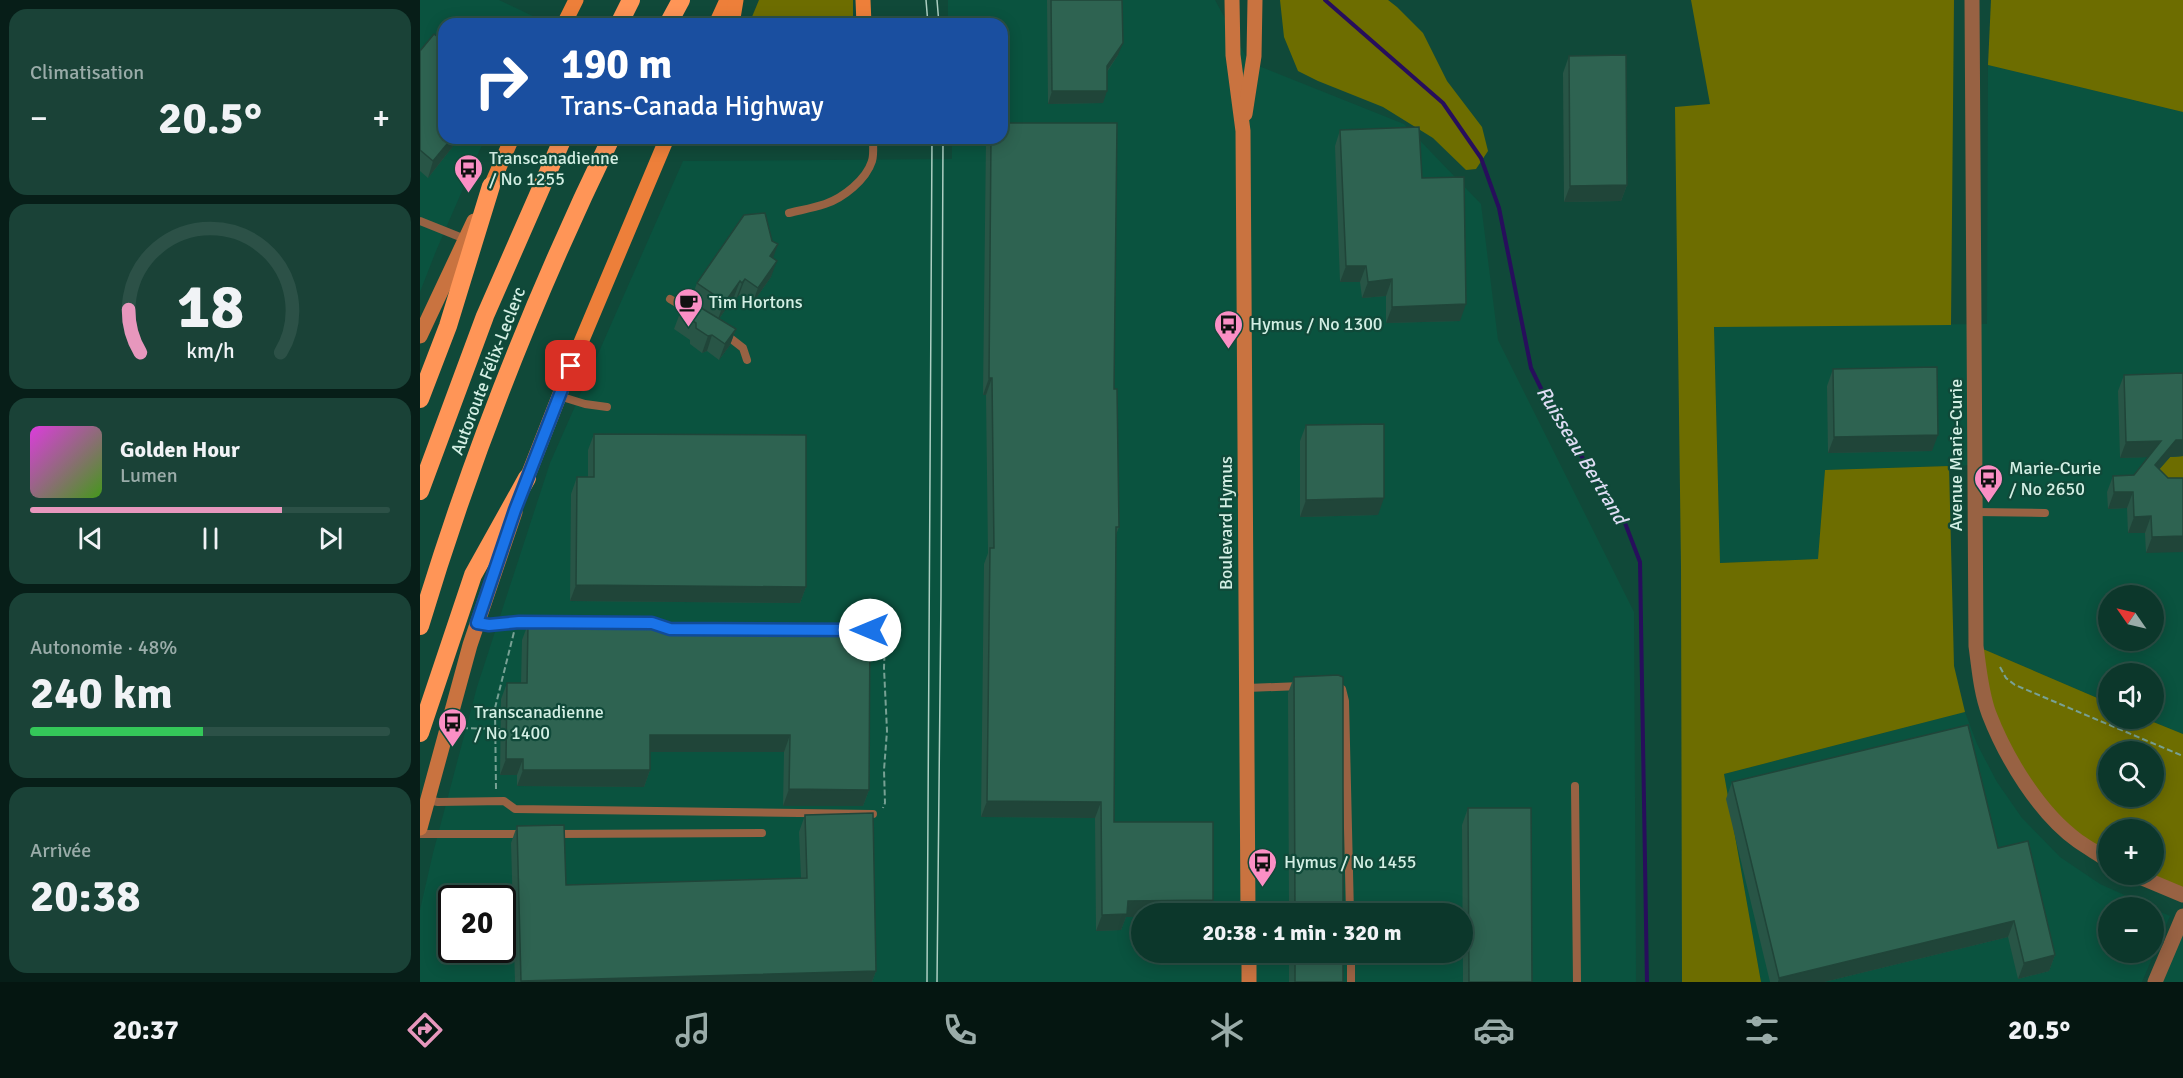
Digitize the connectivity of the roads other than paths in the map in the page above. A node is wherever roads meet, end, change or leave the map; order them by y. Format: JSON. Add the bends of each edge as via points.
{"nodes":[{"id":1,"x":576,"y":0,"type":"edge"},
{"id":2,"x":631,"y":0,"type":"edge"},
{"id":3,"x":681,"y":0,"type":"edge"},
{"id":4,"x":728,"y":0,"type":"edge"},
{"id":5,"x":736,"y":0,"type":"edge"},
{"id":6,"x":862,"y":0,"type":"edge"},
{"id":7,"x":1232,"y":0,"type":"edge"},
{"id":8,"x":1255,"y":0,"type":"edge"},
{"id":9,"x":1972,"y":0,"type":"edge"},
{"id":10,"x":567,"y":18,"type":"edge"},
{"id":11,"x":622,"y":18,"type":"edge"},
{"id":12,"x":671,"y":18,"type":"edge"},
{"id":13,"x":719,"y":18,"type":"edge"},
{"id":14,"x":733,"y":18,"type":"edge"},
{"id":15,"x":864,"y":18,"type":"edge"},
{"id":16,"x":1243,"y":131,"type":"junction"},
{"id":17,"x":509,"y":144,"type":"edge"},
{"id":18,"x":560,"y":144,"type":"edge"},
{"id":19,"x":608,"y":144,"type":"edge"},
{"id":20,"x":664,"y":144,"type":"edge"},
{"id":21,"x":873,"y":144,"type":"edge"},
{"id":22,"x":491,"y":186,"type":"junction"},
{"id":23,"x":789,"y":213,"type":"dead end"},
{"id":24,"x":420,"y":221,"type":"edge"},
{"id":25,"x":465,"y":239,"type":"junction"},
{"id":26,"x":670,"y":298,"type":"dead end"},
{"id":27,"x":703,"y":319,"type":"edge"},
{"id":28,"x":720,"y":331,"type":"edge"},
{"id":29,"x":420,"y":336,"type":"edge"},
{"id":30,"x":747,"y":360,"type":"dead end"},
{"id":31,"x":559,"y":396,"type":"junction"},
{"id":32,"x":420,"y":399,"type":"edge"},
{"id":33,"x":607,"y":406,"type":"dead end"},
{"id":34,"x":527,"y":478,"type":"junction"},
{"id":35,"x":420,"y":491,"type":"edge"},
{"id":36,"x":1976,"y":512,"type":"junction"},
{"id":37,"x":2046,"y":513,"type":"dead end"},
{"id":38,"x":477,"y":623,"type":"junction"},
{"id":39,"x":420,"y":626,"type":"edge"},
{"id":40,"x":670,"y":629,"type":"edge"},
{"id":41,"x":1322,"y":685,"type":"edge"},
{"id":42,"x":1312,"y":686,"type":"edge"},
{"id":43,"x":1247,"y":688,"type":"junction"},
{"id":44,"x":420,"y":733,"type":"edge"},
{"id":45,"x":1575,"y":786,"type":"dead end"},
{"id":46,"x":427,"y":800,"type":"junction"},
{"id":47,"x":873,"y":814,"type":"edge"},
{"id":48,"x":420,"y":828,"type":"edge"},
{"id":49,"x":762,"y":833,"type":"dead end"},
{"id":50,"x":420,"y":834,"type":"edge"},
{"id":51,"x":537,"y":834,"type":"edge"},
{"id":52,"x":548,"y":834,"type":"edge"},
{"id":53,"x":2098,"y":854,"type":"edge"},
{"id":54,"x":2159,"y":885,"type":"edge"},
{"id":55,"x":2183,"y":895,"type":"edge"},
{"id":56,"x":1248,"y":903,"type":"edge"},
{"id":57,"x":1350,"y":903,"type":"edge"},
{"id":58,"x":2183,"y":916,"type":"edge"},
{"id":59,"x":1249,"y":963,"type":"edge"},
{"id":60,"x":1351,"y":963,"type":"edge"},
{"id":61,"x":1249,"y":982,"type":"edge"},
{"id":62,"x":1352,"y":982,"type":"edge"},
{"id":63,"x":1577,"y":982,"type":"edge"},
{"id":64,"x":2155,"y":982,"type":"edge"}],
"edges":[{"from":1,"to":10,"type":"main road"},
{"from":2,"to":11,"type":"highway"},
{"from":3,"to":12,"type":"highway"},
{"from":4,"to":13,"type":"main road"},
{"from":5,"to":14,"type":"main road"},
{"from":6,"to":15,"type":"main road"},
{"from":7,"to":16,"type":"street","name":"Boulevard Hymus","via":[[1233,56]]},
{"from":8,"to":16,"type":"street","name":"Boulevard Hymus","via":[[1254,56]]},
{"from":9,"to":36,"type":"street","name":"Avenue Marie-Curie"},
{"from":16,"to":43,"type":"street","name":"Boulevard Hymus"},
{"from":17,"to":22,"type":"main road"},
{"from":18,"to":35,"type":"highway","name":"Autoroute Félix-Leclerc","via":[[485,316]]},
{"from":19,"to":39,"type":"highway","name":"Autoroute Félix-Leclerc","via":[[517,351]]},
{"from":20,"to":31,"type":"main road"},
{"from":21,"to":23,"type":"lane","via":[[870,166],[849,190],[826,204]]},
{"from":22,"to":25,"type":"street"},
{"from":22,"to":32,"type":"highway","via":[[448,326]]},
{"from":24,"to":25,"type":"lane"},
{"from":25,"to":29,"type":"street"},
{"from":26,"to":27,"type":"lane"},
{"from":28,"to":30,"type":"lane","via":[[743,348]]},
{"from":31,"to":33,"type":"lane"},
{"from":31,"to":34,"type":"main road"},
{"from":34,"to":38,"type":"street"},
{"from":34,"to":44,"type":"highway","via":[[472,575]]},
{"from":36,"to":37,"type":"lane"},
{"from":36,"to":53,"type":"street","name":"Avenue Marie-Curie","via":[[1976,646],[1988,712],[2015,770],[2044,808],[2076,840]]},
{"from":38,"to":40,"type":"lane","via":[[652,623]]},
{"from":38,"to":46,"type":"street"},
{"from":41,"to":57,"type":"lane","via":[[1342,689],[1345,700]]},
{"from":42,"to":43,"type":"lane"},
{"from":43,"to":56,"type":"street","name":"Boulevard Hymus"},
{"from":45,"to":63,"type":"lane"},
{"from":46,"to":47,"type":"lane","via":[[504,801],[515,809]]},
{"from":46,"to":48,"type":"street"},
{"from":49,"to":52,"type":"lane"},
{"from":50,"to":51,"type":"lane"},
{"from":54,"to":55,"type":"street"},
{"from":58,"to":64,"type":"street"},
{"from":59,"to":61,"type":"street"},
{"from":60,"to":62,"type":"lane"}]}
